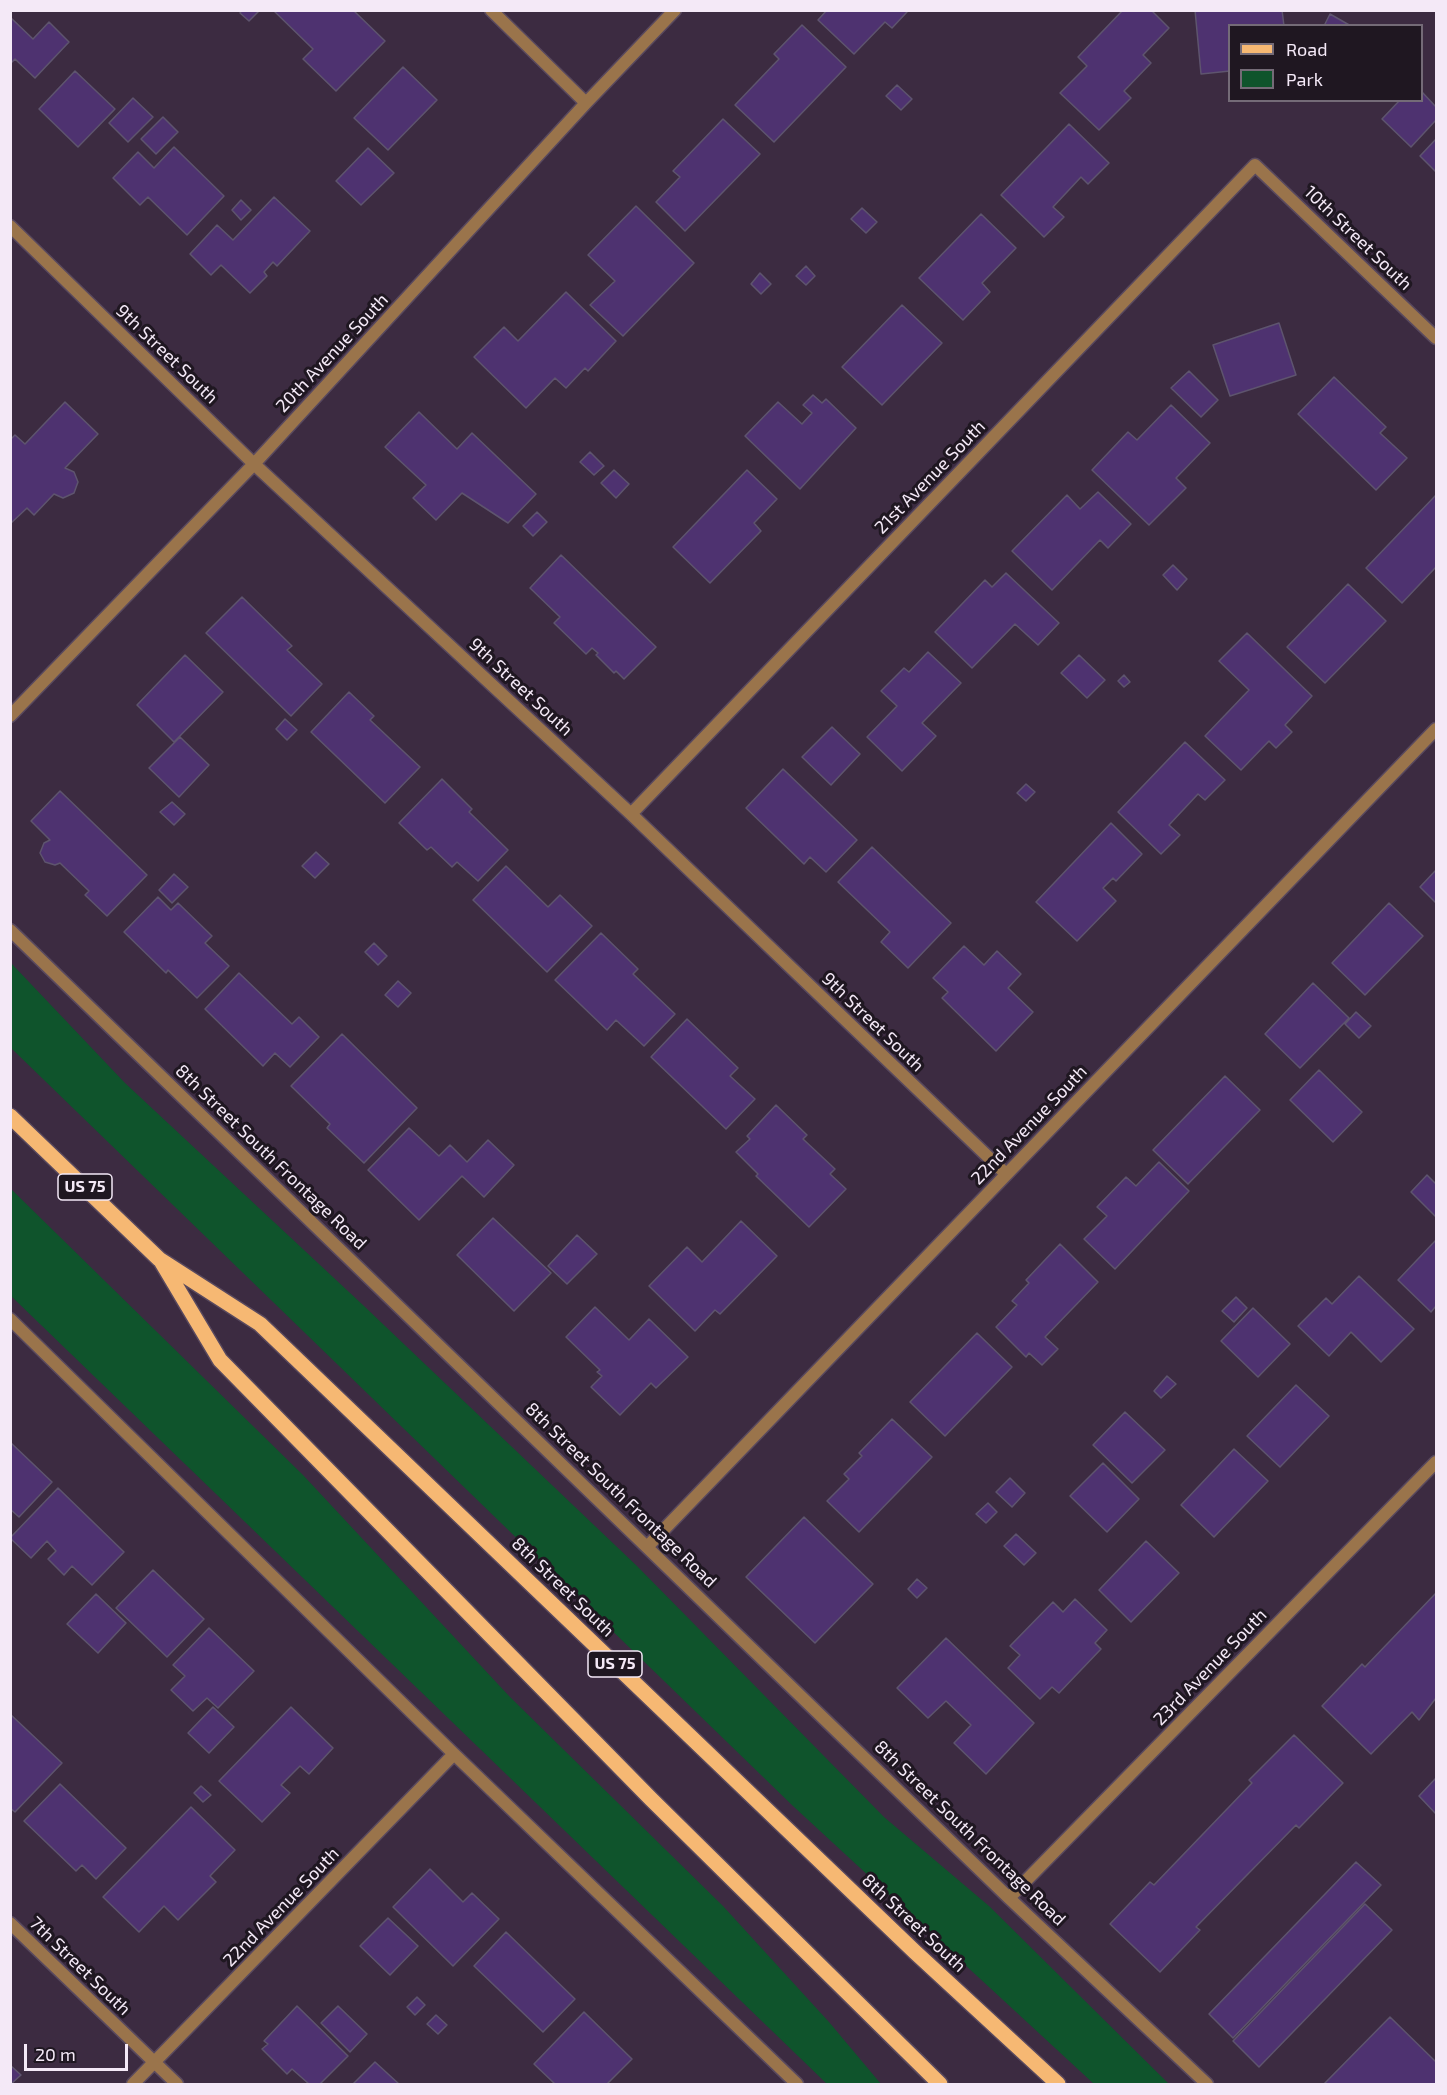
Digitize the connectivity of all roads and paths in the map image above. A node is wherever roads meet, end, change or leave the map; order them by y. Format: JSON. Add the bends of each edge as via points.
{"nodes":[{"id":1,"x":491,"y":10,"type":"edge"},
{"id":2,"x":675,"y":10,"type":"edge"},
{"id":3,"x":586,"y":103,"type":"junction"},
{"id":4,"x":1255,"y":165,"type":"joint"},
{"id":5,"x":10,"y":226,"type":"edge"},
{"id":6,"x":1437,"y":338,"type":"edge"},
{"id":7,"x":254,"y":464,"type":"junction"},
{"id":8,"x":10,"y":716,"type":"edge"},
{"id":9,"x":1437,"y":729,"type":"edge"},
{"id":10,"x":631,"y":814,"type":"junction"},
{"id":11,"x":10,"y":930,"type":"edge"},
{"id":12,"x":10,"y":1116,"type":"edge"},
{"id":13,"x":1006,"y":1174,"type":"junction"},
{"id":14,"x":159,"y":1259,"type":"junction"},
{"id":15,"x":10,"y":1319,"type":"edge"},
{"id":16,"x":1437,"y":1462,"type":"edge"},
{"id":17,"x":648,"y":1546,"type":"junction"},
{"id":18,"x":454,"y":1754,"type":"junction"},
{"id":19,"x":1009,"y":1898,"type":"junction"},
{"id":20,"x":10,"y":1923,"type":"edge"},
{"id":21,"x":154,"y":2063,"type":"junction"},
{"id":22,"x":133,"y":2085,"type":"edge"},
{"id":23,"x":177,"y":2085,"type":"edge"},
{"id":24,"x":798,"y":2085,"type":"edge"},
{"id":25,"x":940,"y":2085,"type":"edge"},
{"id":26,"x":1058,"y":2085,"type":"edge"},
{"id":27,"x":1207,"y":2085,"type":"edge"}],
"edges":[{"from":1,"to":3,"type":"street"},
{"from":2,"to":3,"type":"street","name":"20th Avenue South"},
{"from":3,"to":7,"type":"street","name":"20th Avenue South"},
{"from":4,"to":6,"type":"street","name":"10th Street South"},
{"from":4,"to":10,"type":"street","name":"21st Avenue South"},
{"from":5,"to":7,"type":"street","name":"9th Street South"},
{"from":7,"to":8,"type":"street","name":"20th Avenue South"},
{"from":7,"to":10,"type":"street","name":"9th Street South"},
{"from":9,"to":13,"type":"street","name":"22nd Avenue South"},
{"from":10,"to":13,"type":"street","name":"9th Street South"},
{"from":11,"to":17,"type":"street","name":"8th Street South Frontage Road"},
{"from":12,"to":14,"type":"main road","name":"8th Street South","number":"US 75"},
{"from":13,"to":17,"type":"street","name":"22nd Avenue South"},
{"from":14,"to":25,"type":"main road","name":"8th Street South","number":"US 75","via":[[220,1360]]},
{"from":14,"to":26,"type":"main road","name":"8th Street South","number":"US 75","via":[[260,1324]]},
{"from":15,"to":18,"type":"street"},
{"from":16,"to":19,"type":"street","name":"23rd Avenue South"},
{"from":17,"to":19,"type":"street","name":"8th Street South Frontage Road"},
{"from":18,"to":21,"type":"street","name":"22nd Avenue South"},
{"from":18,"to":24,"type":"street"},
{"from":19,"to":27,"type":"street","name":"8th Street South Frontage Road"},
{"from":20,"to":21,"type":"street","name":"7th Street South"},
{"from":21,"to":22,"type":"street","name":"22nd Avenue South"},
{"from":21,"to":23,"type":"street","name":"7th Street South"}]}
